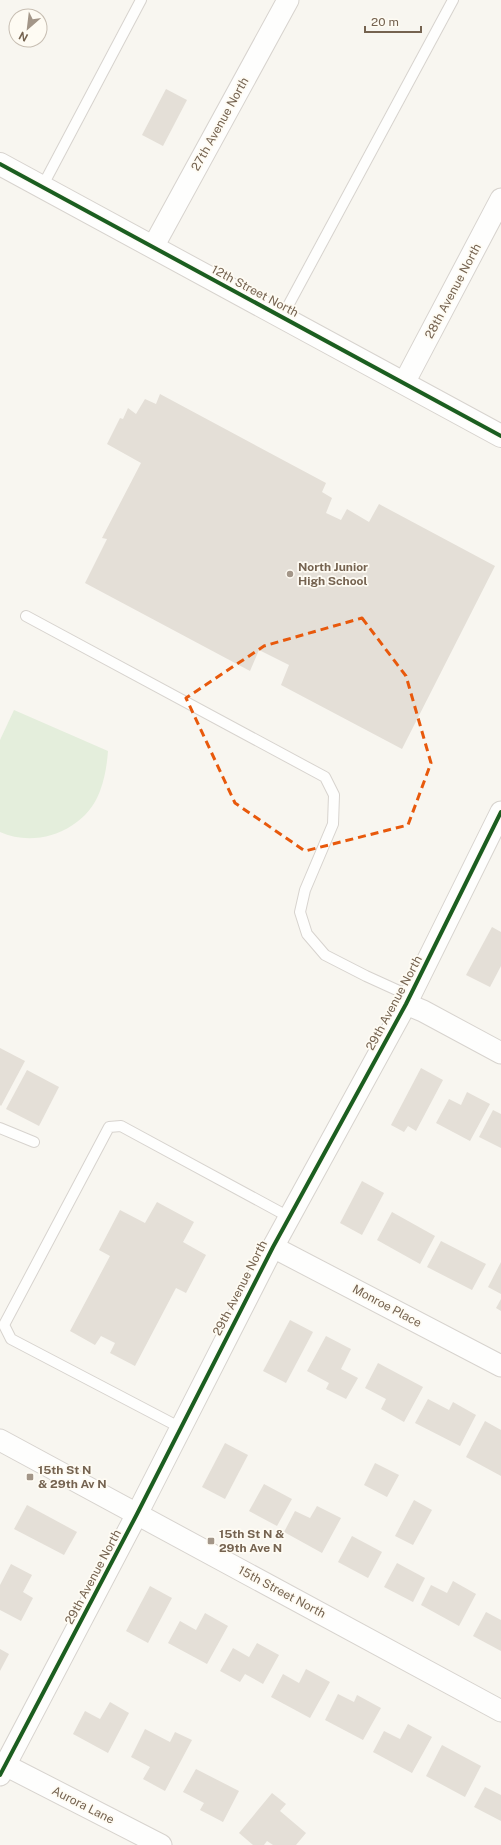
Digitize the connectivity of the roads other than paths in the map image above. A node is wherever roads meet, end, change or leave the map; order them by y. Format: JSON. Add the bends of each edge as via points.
{"nodes":[{"id":1,"x":141,"y":0,"type":"edge"},
{"id":2,"x":288,"y":0,"type":"edge"},
{"id":3,"x":453,"y":0,"type":"edge"},
{"id":4,"x":0,"y":164,"type":"edge"},
{"id":5,"x":42,"y":187,"type":"junction"},
{"id":6,"x":501,"y":199,"type":"edge"},
{"id":7,"x":153,"y":247,"type":"junction"},
{"id":8,"x":282,"y":317,"type":"junction"},
{"id":9,"x":404,"y":383,"type":"junction"},
{"id":10,"x":501,"y":436,"type":"edge"},
{"id":11,"x":26,"y":616,"type":"dead end"},
{"id":12,"x":501,"y":812,"type":"edge"},
{"id":13,"x":408,"y":1000,"type":"junction"},
{"id":14,"x":501,"y":1053,"type":"edge"},
{"id":15,"x":0,"y":1128,"type":"edge"},
{"id":16,"x":34,"y":1142,"type":"dead end"},
{"id":17,"x":289,"y":1217,"type":"junction"},
{"id":18,"x":273,"y":1247,"type":"junction"},
{"id":19,"x":501,"y":1366,"type":"edge"},
{"id":20,"x":181,"y":1428,"type":"junction"},
{"id":21,"x":0,"y":1440,"type":"edge"},
{"id":22,"x":137,"y":1514,"type":"junction"},
{"id":23,"x":501,"y":1711,"type":"edge"},
{"id":24,"x":3,"y":1770,"type":"edge"},
{"id":25,"x":161,"y":1845,"type":"edge"}],
"edges":[{"from":1,"to":5,"type":"lane"},
{"from":2,"to":7,"type":"street","name":"27th Avenue North"},
{"from":3,"to":8,"type":"lane"},
{"from":4,"to":5,"type":"street","name":"12th Street North"},
{"from":5,"to":7,"type":"street","name":"12th Street North"},
{"from":6,"to":9,"type":"street","name":"28th Avenue North"},
{"from":7,"to":8,"type":"street","name":"12th Street North"},
{"from":8,"to":9,"type":"street","name":"12th Street North"},
{"from":9,"to":10,"type":"street","name":"12th Street North"},
{"from":11,"to":13,"type":"lane","via":[[325,777],[334,795],[332,824],[305,890],[300,912],[307,934],[325,955]]},
{"from":12,"to":13,"type":"street","name":"29th Avenue North"},
{"from":13,"to":14,"type":"street","via":[[423,1011]]},
{"from":13,"to":17,"type":"street","name":"29th Avenue North"},
{"from":15,"to":16,"type":"lane"},
{"from":17,"to":18,"type":"street","name":"29th Avenue North"},
{"from":17,"to":20,"type":"lane","via":[[121,1126],[109,1127],[4,1325],[11,1339]]},
{"from":18,"to":19,"type":"street","name":"Monroe Place"},
{"from":18,"to":20,"type":"street","name":"29th Avenue North"},
{"from":20,"to":22,"type":"street","name":"29th Avenue North"},
{"from":21,"to":22,"type":"street","name":"15th Street North"},
{"from":22,"to":23,"type":"street","name":"15th Street North"},
{"from":22,"to":24,"type":"street","name":"29th Avenue North"},
{"from":24,"to":25,"type":"street","name":"Aurora Lane"}]}
